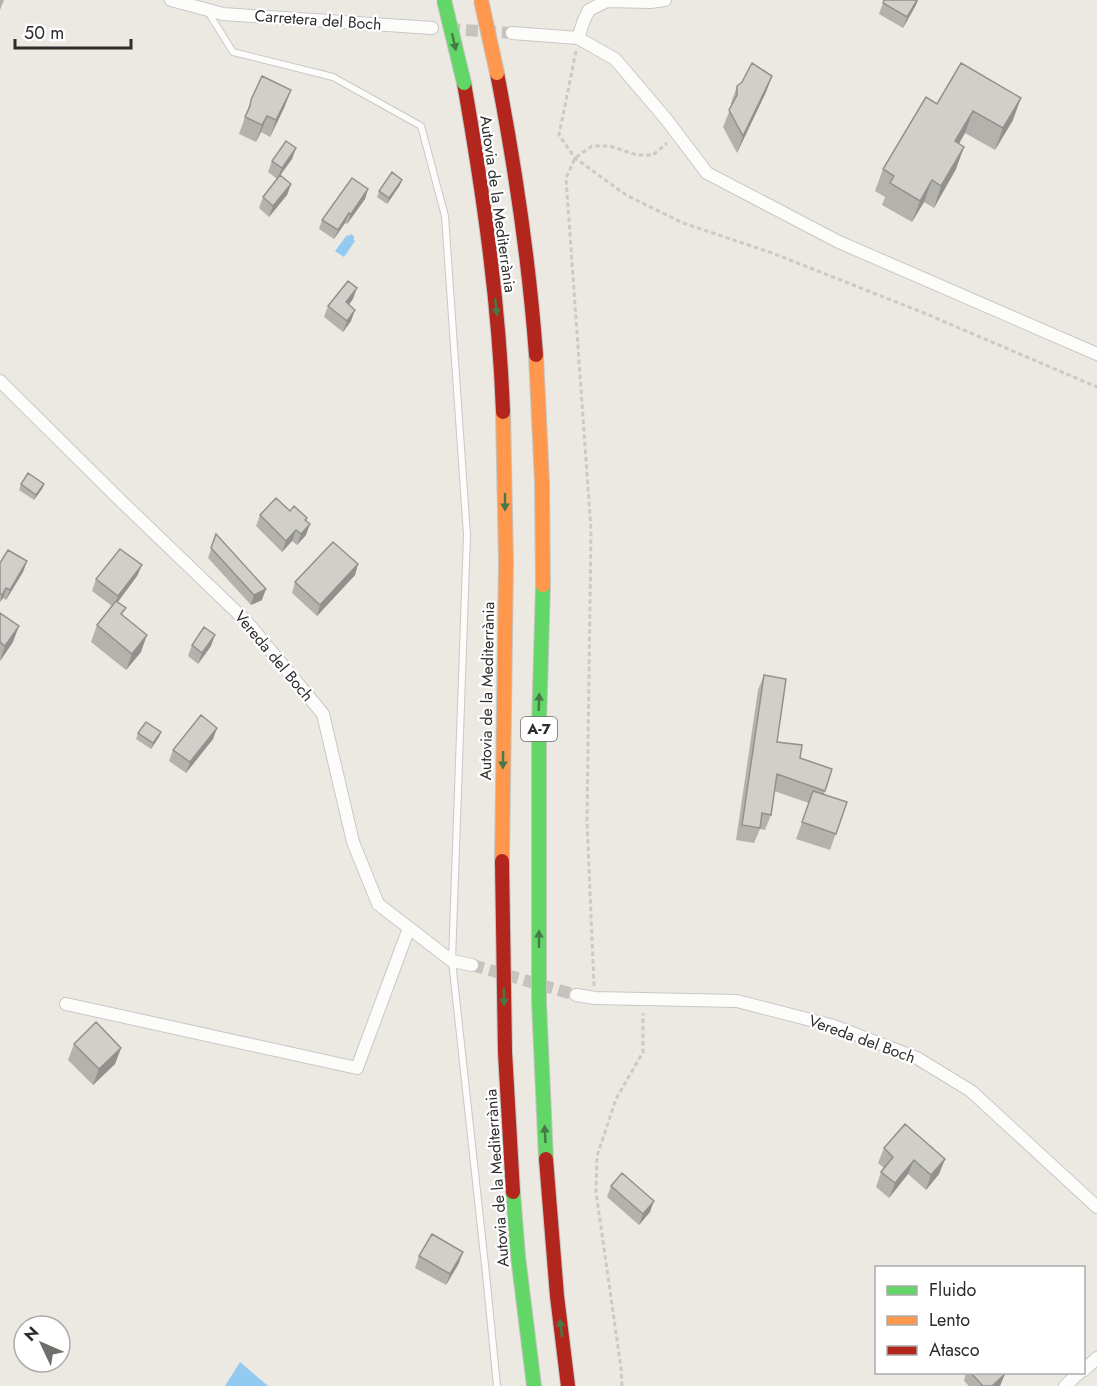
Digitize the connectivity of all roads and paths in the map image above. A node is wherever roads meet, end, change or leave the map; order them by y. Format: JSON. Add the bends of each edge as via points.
{"nodes":[{"id":1,"x":171,"y":0,"type":"edge"},
{"id":2,"x":444,"y":0,"type":"edge"},
{"id":3,"x":481,"y":0,"type":"edge"},
{"id":4,"x":665,"y":0,"type":"edge"},
{"id":5,"x":206,"y":9,"type":"junction"},
{"id":6,"x":432,"y":28,"type":"tunnel mouth"},
{"id":7,"x":512,"y":33,"type":"tunnel mouth"},
{"id":8,"x":578,"y":38,"type":"junction"},
{"id":9,"x":677,"y":133,"type":"junction"},
{"id":10,"x":575,"y":158,"type":"junction"},
{"id":11,"x":1097,"y":354,"type":"edge"},
{"id":12,"x":0,"y":381,"type":"edge"},
{"id":13,"x":1097,"y":387,"type":"edge"},
{"id":14,"x":409,"y":928,"type":"junction"},
{"id":15,"x":452,"y":961,"type":"junction"},
{"id":16,"x":472,"y":966,"type":"tunnel mouth"},
{"id":17,"x":576,"y":995,"type":"tunnel mouth"},
{"id":18,"x":594,"y":998,"type":"junction"},
{"id":19,"x":642,"y":999,"type":"junction"},
{"id":20,"x":66,"y":1004,"type":"dead end"},
{"id":21,"x":1097,"y":1207,"type":"edge"},
{"id":22,"x":1097,"y":1358,"type":"edge"},
{"id":23,"x":1085,"y":1368,"type":"edge"},
{"id":24,"x":1079,"y":1374,"type":"edge"},
{"id":25,"x":497,"y":1386,"type":"edge"},
{"id":26,"x":534,"y":1386,"type":"edge"},
{"id":27,"x":568,"y":1386,"type":"edge"},
{"id":28,"x":622,"y":1386,"type":"edge"},
{"id":29,"x":1065,"y":1386,"type":"edge"}],
"edges":[{"from":1,"to":5,"type":"street","name":"Carretera del Boch"},
{"from":2,"to":26,"type":"highway","name":"Autovia de la Mediterrània","number":"A-7","one_way":true,"bridge":true,"via":[[478,159],[503,399],[504,1022],[518,1254]]},
{"from":27,"to":3,"type":"highway","name":"Autovia de la Mediterrània","number":"A-7","one_way":true,"bridge":true,"via":[[546,1161],[539,1002],[543,583],[539,406],[522,221],[511,145]]},
{"from":4,"to":8,"type":"street","via":[[607,1],[590,10]]},
{"from":5,"to":6,"type":"street","name":"Carretera del Boch","via":[[224,14]]},
{"from":5,"to":15,"type":"lane","via":[[233,52],[333,77],[421,126],[445,216],[467,535]]},
{"from":7,"to":8,"type":"street"},
{"from":8,"to":9,"type":"street","via":[[615,59]]},
{"from":8,"to":10,"type":"path","via":[[559,135]]},
{"from":9,"to":10,"type":"path","via":[[653,155],[591,146]]},
{"from":9,"to":11,"type":"street","via":[[707,173],[839,242]]},
{"from":10,"to":13,"type":"path","via":[[626,195],[683,223],[772,253]]},
{"from":10,"to":18,"type":"path","via":[[566,178],[591,530],[587,821]]},
{"from":12,"to":14,"type":"street","name":"Vereda del Boch","via":[[247,622],[323,714],[357,852],[378,904]]},
{"from":14,"to":15,"type":"street","name":"Vereda del Boch"},
{"from":14,"to":20,"type":"street","via":[[357,1068]]},
{"from":15,"to":16,"type":"street","name":"Vereda del Boch"},
{"from":15,"to":25,"type":"lane"},
{"from":17,"to":18,"type":"street","name":"Vereda del Boch"},
{"from":18,"to":19,"type":"street","name":"Vereda del Boch"},
{"from":19,"to":21,"type":"street","name":"Vereda del Boch","via":[[737,1001],[834,1026],[917,1058],[971,1090]]},
{"from":19,"to":28,"type":"path","via":[[643,1053],[616,1099],[597,1156],[596,1192]]},
{"from":22,"to":23,"type":"street"},
{"from":24,"to":29,"type":"street"}]}
